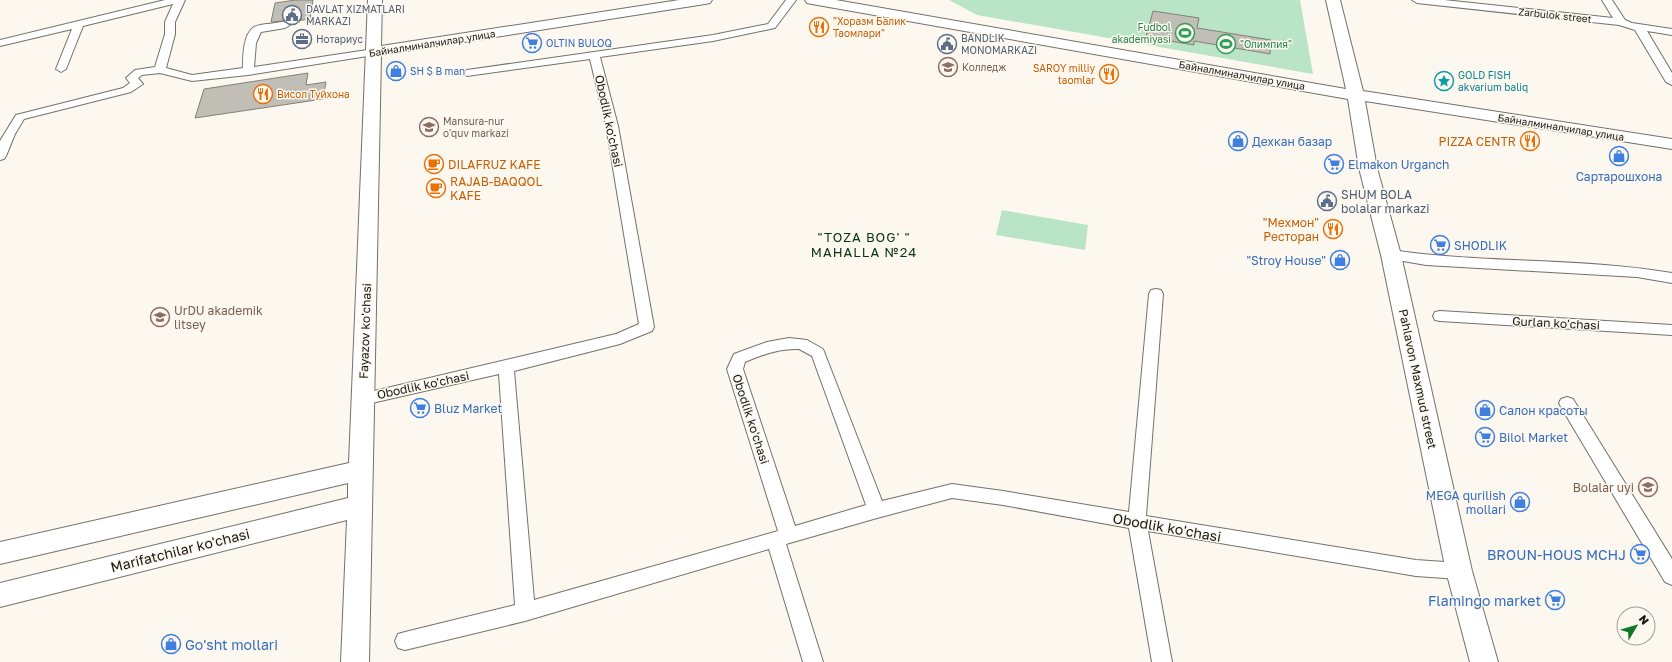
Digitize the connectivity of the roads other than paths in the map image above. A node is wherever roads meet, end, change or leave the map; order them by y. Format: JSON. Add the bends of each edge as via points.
{"nodes":[{"id":1,"x":177,"y":0,"type":"edge"},
{"id":2,"x":180,"y":0,"type":"edge"},
{"id":3,"x":375,"y":0,"type":"edge"},
{"id":4,"x":705,"y":0,"type":"edge"},
{"id":5,"x":791,"y":0,"type":"edge"},
{"id":6,"x":812,"y":0,"type":"edge"},
{"id":7,"x":1333,"y":0,"type":"edge"},
{"id":8,"x":1417,"y":0,"type":"edge"},
{"id":9,"x":1607,"y":0,"type":"edge"},
{"id":10,"x":1621,"y":22,"type":"junction"},
{"id":11,"x":79,"y":24,"type":"junction"},
{"id":12,"x":284,"y":25,"type":"dead end"},
{"id":13,"x":1640,"y":29,"type":"junction"},
{"id":14,"x":1672,"y":32,"type":"edge"},
{"id":15,"x":0,"y":43,"type":"edge"},
{"id":16,"x":374,"y":52,"type":"junction"},
{"id":17,"x":594,"y":55,"type":"junction"},
{"id":18,"x":61,"y":69,"type":"dead end"},
{"id":19,"x":160,"y":70,"type":"junction"},
{"id":20,"x":248,"y":72,"type":"junction"},
{"id":21,"x":467,"y":73,"type":"dead end"},
{"id":22,"x":1672,"y":82,"type":"edge"},
{"id":23,"x":1355,"y":95,"type":"junction"},
{"id":24,"x":1672,"y":144,"type":"edge"},
{"id":25,"x":0,"y":156,"type":"edge"},
{"id":26,"x":1391,"y":255,"type":"junction"},
{"id":27,"x":1672,"y":278,"type":"edge"},
{"id":28,"x":1156,"y":294,"type":"dead end"},
{"id":29,"x":1440,"y":316,"type":"dead end"},
{"id":30,"x":1672,"y":330,"type":"edge"},
{"id":31,"x":506,"y":367,"type":"junction"},
{"id":32,"x":363,"y":399,"type":"junction"},
{"id":33,"x":1567,"y":404,"type":"dead end"},
{"id":34,"x":361,"y":470,"type":"junction"},
{"id":35,"x":360,"y":506,"type":"junction"},
{"id":36,"x":877,"y":510,"type":"junction"},
{"id":37,"x":1137,"y":522,"type":"junction"},
{"id":38,"x":782,"y":538,"type":"junction"},
{"id":39,"x":0,"y":553,"type":"edge"},
{"id":40,"x":1459,"y":571,"type":"junction"},
{"id":41,"x":1672,"y":576,"type":"edge"},
{"id":42,"x":0,"y":595,"type":"edge"},
{"id":43,"x":525,"y":612,"type":"junction"},
{"id":44,"x":405,"y":641,"type":"dead end"},
{"id":45,"x":355,"y":662,"type":"edge"},
{"id":46,"x":813,"y":662,"type":"edge"},
{"id":47,"x":1162,"y":662,"type":"edge"},
{"id":48,"x":1484,"y":662,"type":"edge"}],
"edges":[{"from":1,"to":11,"type":"street"},
{"from":2,"to":19,"type":"street","via":[[170,22],[170,34]]},
{"from":3,"to":16,"type":"street","name":"Fayazov ko'chasi"},
{"from":4,"to":16,"type":"street","name":"Байналминалчилар улица"},
{"from":5,"to":17,"type":"street","via":[[771,26],[713,38]]},
{"from":6,"to":23,"type":"street","name":"Байналминалчилар улица"},
{"from":7,"to":23,"type":"street","name":"Pahlavon Maxmud street"},
{"from":8,"to":10,"type":"street","name":"Zarbulok street"},
{"from":9,"to":10,"type":"street"},
{"from":10,"to":13,"type":"street","name":"Zarbulok street"},
{"from":11,"to":15,"type":"street"},
{"from":11,"to":18,"type":"street"},
{"from":12,"to":20,"type":"street","via":[[257,29],[253,34]]},
{"from":13,"to":14,"type":"street","name":"Zarbulok street"},
{"from":13,"to":22,"type":"street"},
{"from":16,"to":20,"type":"street","name":"Байналминалчилар улица"},
{"from":16,"to":32,"type":"street","name":"Fayazov ko'chasi"},
{"from":17,"to":21,"type":"street"},
{"from":17,"to":31,"type":"street","name":"Obodlik ko'chasi","via":[[612,126],[647,327],[620,339]]},
{"from":19,"to":20,"type":"street","name":"Байналминалчилар улица","via":[[192,78]]},
{"from":19,"to":25,"type":"street","name":"Байналминалчилар улица","via":[[139,72],[132,78],[136,84],[127,90],[20,117],[9,134]]},
{"from":23,"to":24,"type":"street","name":"Байналминалчилар улица"},
{"from":23,"to":26,"type":"street","name":"Pahlavon Maxmud street","via":[[1368,168]]},
{"from":26,"to":27,"type":"street","via":[[1426,260],[1638,272]]},
{"from":26,"to":40,"type":"street","name":"Pahlavon Maxmud street"},
{"from":28,"to":37,"type":"street"},
{"from":29,"to":30,"type":"street","name":"Gurlan ko'chasi"},
{"from":31,"to":32,"type":"street","name":"Obodlik ko'chasi"},
{"from":31,"to":43,"type":"street"},
{"from":32,"to":34,"type":"street","name":"Fayazov ko'chasi"},
{"from":33,"to":41,"type":"street"},
{"from":34,"to":35,"type":"street","name":"Fayazov ko'chasi"},
{"from":34,"to":39,"type":"street"},
{"from":35,"to":42,"type":"street","name":"Marifatchilar ko'chasi"},
{"from":35,"to":45,"type":"street","name":"Fayazov ko'chasi"},
{"from":36,"to":37,"type":"street","name":"Obodlik ko'chasi","via":[[952,491]]},
{"from":36,"to":38,"type":"street","name":"Obodlik ko'chasi"},
{"from":36,"to":38,"type":"street","name":"Obodlik ko'chasi","via":[[818,353],[795,343],[759,350],[739,358],[735,370]]},
{"from":37,"to":40,"type":"street","name":"Obodlik ko'chasi","via":[[1416,568]]},
{"from":37,"to":47,"type":"street"},
{"from":38,"to":43,"type":"street","name":"Obodlik ko'chasi"},
{"from":38,"to":46,"type":"street","name":"Obodlik ko'chasi"},
{"from":40,"to":48,"type":"street","name":"Pahlavon Maxmud street"},
{"from":43,"to":44,"type":"street","name":"Obodlik ko'chasi"}]}
